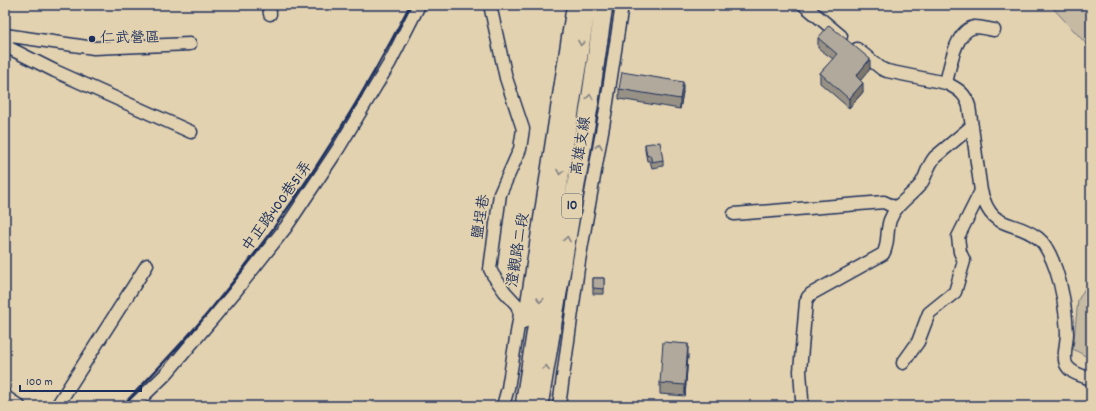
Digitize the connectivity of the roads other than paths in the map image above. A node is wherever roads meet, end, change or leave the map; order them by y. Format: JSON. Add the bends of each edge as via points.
{"nodes":[{"id":1,"x":419,"y":5,"type":"edge"},
{"id":2,"x":490,"y":5,"type":"edge"},
{"id":3,"x":573,"y":5,"type":"edge"},
{"id":4,"x":587,"y":5,"type":"edge"},
{"id":5,"x":604,"y":5,"type":"edge"},
{"id":6,"x":622,"y":5,"type":"edge"},
{"id":7,"x":804,"y":5,"type":"edge"},
{"id":8,"x":994,"y":30,"type":"dead end"},
{"id":9,"x":5,"y":35,"type":"edge"},
{"id":10,"x":190,"y":44,"type":"dead end"},
{"id":11,"x":5,"y":46,"type":"edge"},
{"id":12,"x":946,"y":83,"type":"junction"},
{"id":13,"x":972,"y":126,"type":"junction"},
{"id":14,"x":191,"y":132,"type":"dead end"},
{"id":15,"x":981,"y":191,"type":"junction"},
{"id":16,"x":896,"y":208,"type":"junction"},
{"id":17,"x":734,"y":214,"type":"dead end"},
{"id":18,"x":147,"y":265,"type":"dead end"},
{"id":19,"x":903,"y":363,"type":"dead end"},
{"id":20,"x":1091,"y":379,"type":"edge"},
{"id":21,"x":5,"y":395,"type":"edge"},
{"id":22,"x":802,"y":399,"type":"dead end"},
{"id":23,"x":19,"y":406,"type":"edge"},
{"id":24,"x":57,"y":406,"type":"edge"},
{"id":25,"x":133,"y":406,"type":"edge"},
{"id":26,"x":502,"y":406,"type":"edge"},
{"id":27,"x":510,"y":406,"type":"edge"},
{"id":28,"x":524,"y":406,"type":"edge"},
{"id":29,"x":539,"y":406,"type":"edge"},
{"id":30,"x":559,"y":406,"type":"edge"}],
"edges":[{"from":1,"to":25,"type":"street","name":"中正路400巷51弄","via":[[389,64],[338,149],[286,227],[167,373]]},
{"from":2,"to":26,"type":"street","name":"鹽埕巷","via":[[506,78],[523,129],[520,149],[500,194],[490,269],[517,305],[520,314],[508,388]]},
{"from":3,"to":27,"type":"street","name":"澄觀路二段"},
{"from":4,"to":28,"type":"highway","name":"高雄支線","number":"10","one_way":true},
{"from":29,"to":5,"type":"highway","name":"高雄支線","number":"10","one_way":true},
{"from":30,"to":6,"type":"street","one_way":true,"via":[[579,261]]},
{"from":7,"to":12,"type":"street","via":[[882,69]]},
{"from":8,"to":12,"type":"street","via":[[975,27],[963,33],[954,52]]},
{"from":9,"to":10,"type":"street","via":[[94,48]]},
{"from":11,"to":14,"type":"street"},
{"from":12,"to":13,"type":"street","via":[[966,98]]},
{"from":13,"to":15,"type":"street"},
{"from":13,"to":16,"type":"street","via":[[935,157],[921,184]]},
{"from":15,"to":19,"type":"street","via":[[958,237],[964,261],[955,292],[929,313],[918,342]]},
{"from":15,"to":20,"type":"street","via":[[987,207],[998,220],[1026,230],[1040,239],[1056,271],[1063,294],[1067,334],[1065,362],[1075,373]]},
{"from":16,"to":17,"type":"street","via":[[884,202]]},
{"from":16,"to":22,"type":"street","via":[[890,220],[883,254],[808,297],[800,371]]},
{"from":18,"to":24,"type":"street"},
{"from":21,"to":23,"type":"street"}]}
